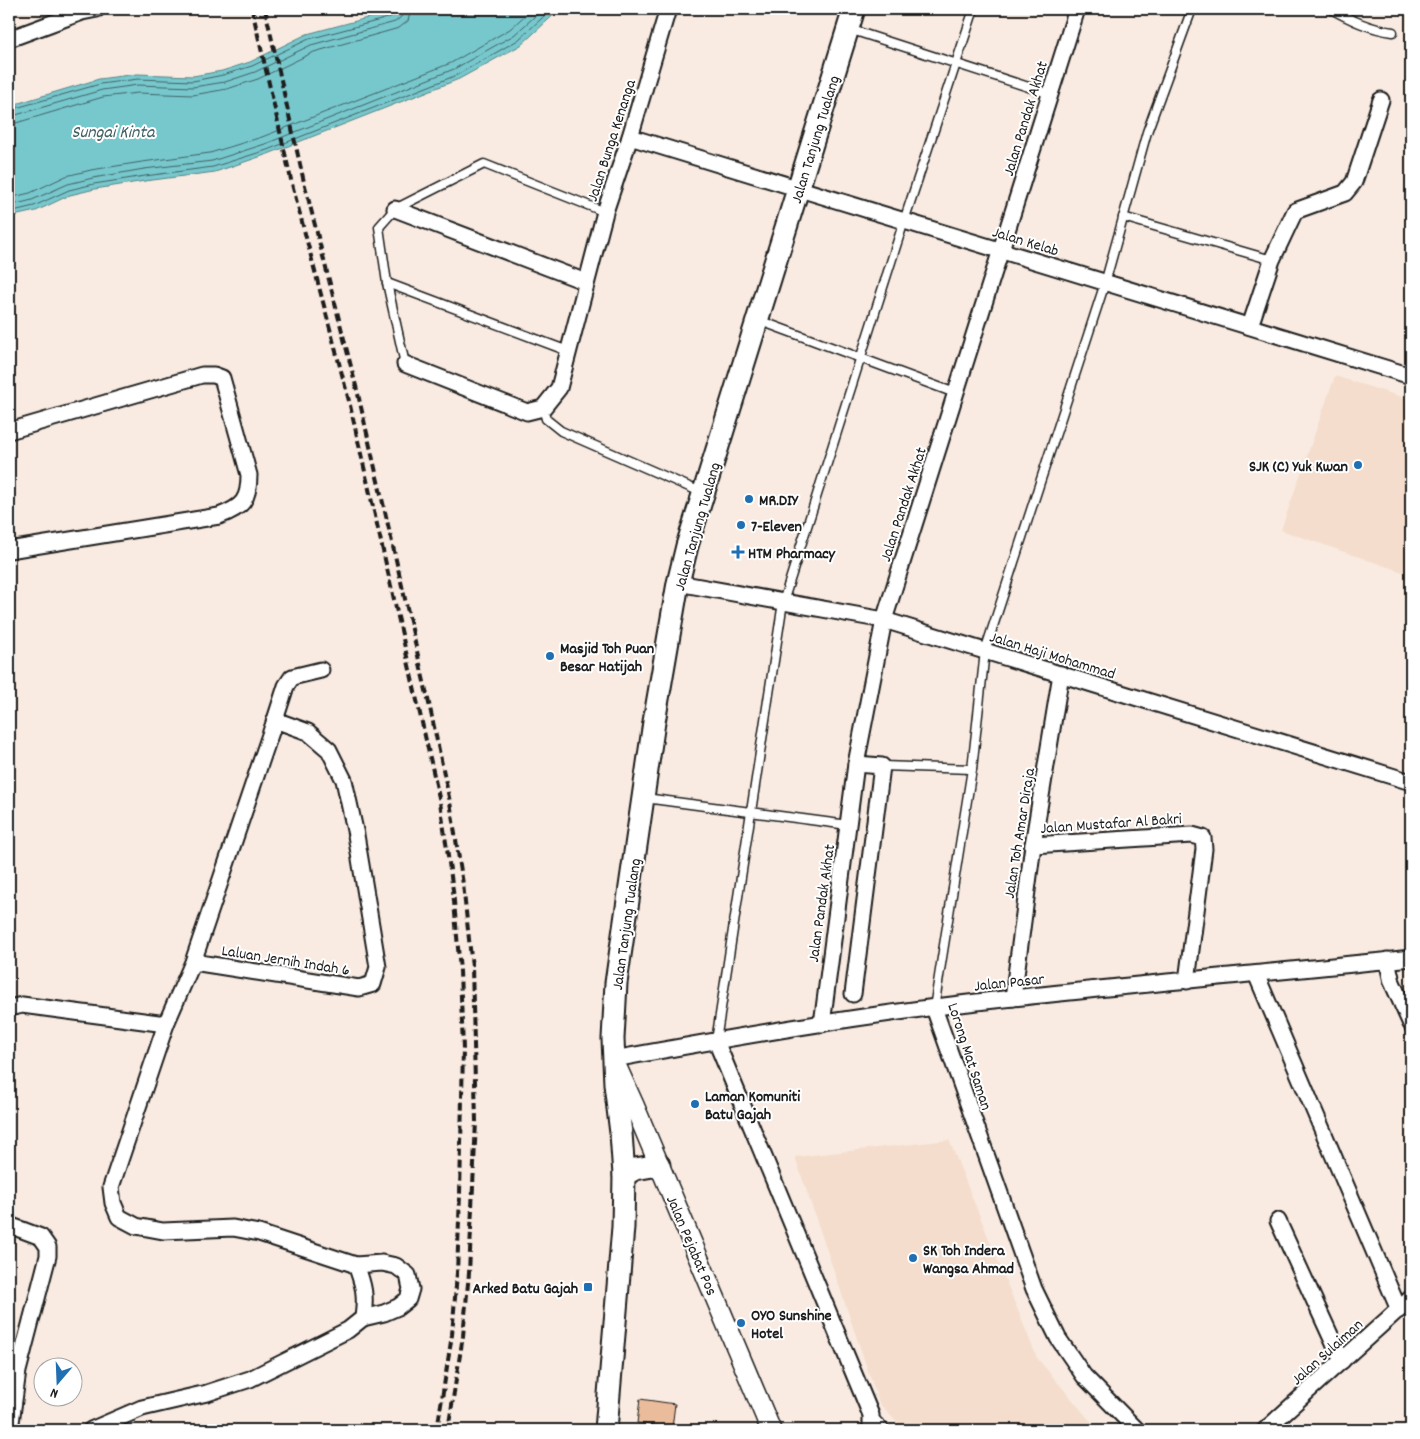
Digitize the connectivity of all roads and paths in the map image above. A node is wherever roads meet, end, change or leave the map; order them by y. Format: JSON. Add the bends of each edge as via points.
{"nodes":[{"id":1,"x":97,"y":9,"type":"edge"},
{"id":2,"x":668,"y":9,"type":"edge"},
{"id":3,"x":974,"y":9,"type":"edge"},
{"id":4,"x":1076,"y":9,"type":"edge"},
{"id":5,"x":1192,"y":9,"type":"edge"},
{"id":6,"x":1331,"y":9,"type":"edge"},
{"id":7,"x":851,"y":19,"type":"edge"},
{"id":8,"x":1393,"y":32,"type":"dead end"},
{"id":9,"x":9,"y":39,"type":"edge"},
{"id":10,"x":956,"y":64,"type":"junction"},
{"id":11,"x":1050,"y":94,"type":"junction"},
{"id":12,"x":1381,"y":100,"type":"dead end"},
{"id":13,"x":630,"y":137,"type":"junction"},
{"id":14,"x":798,"y":189,"type":"junction"},
{"id":15,"x":395,"y":209,"type":"junction"},
{"id":16,"x":605,"y":212,"type":"junction"},
{"id":17,"x":1123,"y":217,"type":"junction"},
{"id":18,"x":904,"y":221,"type":"junction"},
{"id":19,"x":1000,"y":250,"type":"junction"},
{"id":20,"x":1272,"y":260,"type":"junction"},
{"id":21,"x":586,"y":282,"type":"junction"},
{"id":22,"x":387,"y":283,"type":"junction"},
{"id":23,"x":1105,"y":283,"type":"junction"},
{"id":24,"x":758,"y":320,"type":"junction"},
{"id":25,"x":1250,"y":326,"type":"junction"},
{"id":26,"x":568,"y":351,"type":"junction"},
{"id":27,"x":861,"y":358,"type":"junction"},
{"id":28,"x":405,"y":364,"type":"joint"},
{"id":29,"x":1411,"y":376,"type":"edge"},
{"id":30,"x":956,"y":393,"type":"junction"},
{"id":31,"x":543,"y":408,"type":"junction"},
{"id":32,"x":9,"y":431,"type":"edge"},
{"id":33,"x":704,"y":494,"type":"junction"},
{"id":34,"x":9,"y":550,"type":"edge"},
{"id":35,"x":678,"y":583,"type":"junction"},
{"id":36,"x":783,"y":602,"type":"junction"},
{"id":37,"x":884,"y":620,"type":"junction"},
{"id":38,"x":985,"y":651,"type":"junction"},
{"id":39,"x":321,"y":670,"type":"dead end"},
{"id":40,"x":1061,"y":674,"type":"junction"},
{"id":41,"x":275,"y":720,"type":"junction"},
{"id":42,"x":856,"y":764,"type":"junction"},
{"id":43,"x":882,"y":766,"type":"junction"},
{"id":44,"x":972,"y":769,"type":"junction"},
{"id":45,"x":1411,"y":782,"type":"edge"},
{"id":46,"x":643,"y":798,"type":"junction"},
{"id":47,"x":751,"y":812,"type":"junction"},
{"id":48,"x":848,"y":825,"type":"junction"},
{"id":49,"x":1033,"y":845,"type":"junction"},
{"id":50,"x":1411,"y":958,"type":"edge"},
{"id":51,"x":830,"y":960,"type":"junction"},
{"id":52,"x":1387,"y":960,"type":"junction"},
{"id":53,"x":193,"y":962,"type":"junction"},
{"id":54,"x":857,"y":963,"type":"junction"},
{"id":55,"x":1256,"y":974,"type":"junction"},
{"id":56,"x":1187,"y":981,"type":"junction"},
{"id":57,"x":853,"y":994,"type":"dead end"},
{"id":58,"x":1013,"y":998,"type":"junction"},
{"id":59,"x":9,"y":1008,"type":"edge"},
{"id":60,"x":934,"y":1008,"type":"junction"},
{"id":61,"x":166,"y":1024,"type":"junction"},
{"id":62,"x":822,"y":1024,"type":"junction"},
{"id":63,"x":1411,"y":1024,"type":"edge"},
{"id":64,"x":716,"y":1041,"type":"junction"},
{"id":65,"x":614,"y":1059,"type":"junction"},
{"id":66,"x":659,"y":1165,"type":"junction"},
{"id":67,"x":624,"y":1175,"type":"junction"},
{"id":68,"x":1278,"y":1221,"type":"dead end"},
{"id":69,"x":9,"y":1225,"type":"edge"},
{"id":70,"x":356,"y":1265,"type":"junction"},
{"id":71,"x":1411,"y":1298,"type":"edge"},
{"id":72,"x":1399,"y":1310,"type":"junction"},
{"id":73,"x":363,"y":1318,"type":"junction"},
{"id":74,"x":1342,"y":1361,"type":"junction"},
{"id":75,"x":871,"y":1415,"type":"junction"},
{"id":76,"x":766,"y":1425,"type":"edge"},
{"id":77,"x":10,"y":1430,"type":"edge"},
{"id":78,"x":91,"y":1430,"type":"edge"},
{"id":79,"x":606,"y":1430,"type":"edge"},
{"id":80,"x":871,"y":1430,"type":"edge"},
{"id":81,"x":886,"y":1430,"type":"edge"},
{"id":82,"x":1136,"y":1430,"type":"edge"},
{"id":83,"x":1265,"y":1430,"type":"edge"}],
"edges":[{"from":1,"to":9,"type":"street"},
{"from":2,"to":13,"type":"street","name":"Jalan Bunga Kenanga"},
{"from":3,"to":10,"type":"lane"},
{"from":4,"to":11,"type":"street","name":"Jalan Pandak Akhat"},
{"from":5,"to":17,"type":"lane","name":"Lorong Mat Saman","via":[[1147,132]]},
{"from":6,"to":8,"type":"lane","via":[[1355,22]]},
{"from":7,"to":10,"type":"lane"},
{"from":7,"to":14,"type":"main road","name":"Jalan Tanjung Tualang"},
{"from":10,"to":11,"type":"lane"},
{"from":10,"to":18,"type":"lane"},
{"from":11,"to":19,"type":"street","name":"Jalan Pandak Akhat"},
{"from":12,"to":20,"type":"street","via":[[1354,182],[1345,193],[1295,211]]},
{"from":13,"to":14,"type":"street","name":"Jalan Kelab"},
{"from":13,"to":16,"type":"street","name":"Jalan Bunga Kenanga"},
{"from":14,"to":18,"type":"street","name":"Jalan Kelab"},
{"from":14,"to":24,"type":"main road","name":"Jalan Tanjung Tualang"},
{"from":15,"to":16,"type":"lane","via":[[484,164]]},
{"from":15,"to":21,"type":"street"},
{"from":15,"to":22,"type":"lane","via":[[379,227]]},
{"from":16,"to":21,"type":"street","name":"Jalan Bunga Kenanga"},
{"from":17,"to":20,"type":"lane"},
{"from":17,"to":23,"type":"lane","name":"Lorong Mat Saman"},
{"from":18,"to":19,"type":"street","name":"Jalan Kelab"},
{"from":18,"to":27,"type":"lane"},
{"from":19,"to":23,"type":"street","name":"Jalan Kelab"},
{"from":19,"to":30,"type":"street","name":"Jalan Pandak Akhat"},
{"from":20,"to":25,"type":"street"},
{"from":21,"to":26,"type":"street","name":"Jalan Bunga Kenanga"},
{"from":22,"to":26,"type":"lane"},
{"from":22,"to":28,"type":"lane"},
{"from":23,"to":25,"type":"street","name":"Jalan Kelab"},
{"from":23,"to":38,"type":"lane","name":"Lorong Mat Saman"},
{"from":24,"to":27,"type":"lane"},
{"from":24,"to":33,"type":"main road","name":"Jalan Tanjung Tualang"},
{"from":25,"to":29,"type":"street","name":"Jalan Kelab"},
{"from":26,"to":31,"type":"street","name":"Jalan Bunga Kenanga","via":[[558,388]]},
{"from":27,"to":30,"type":"lane"},
{"from":27,"to":36,"type":"lane"},
{"from":28,"to":31,"type":"street","via":[[527,412]]},
{"from":30,"to":37,"type":"street","name":"Jalan Pandak Akhat"},
{"from":31,"to":33,"type":"lane","via":[[546,419],[561,431]]},
{"from":32,"to":34,"type":"street","via":[[202,375],[214,375],[222,378],[249,474],[249,490],[243,502],[233,511],[219,516]]},
{"from":33,"to":35,"type":"main road","name":"Jalan Tanjung Tualang"},
{"from":35,"to":36,"type":"street","name":"Jalan Haji Mohammad"},
{"from":35,"to":46,"type":"main road","name":"Jalan Tanjung Tualang"},
{"from":36,"to":37,"type":"street","name":"Jalan Haji Mohammad"},
{"from":36,"to":47,"type":"lane"},
{"from":37,"to":38,"type":"street","name":"Jalan Haji Mohammad"},
{"from":37,"to":42,"type":"street","name":"Jalan Pandak Akhat"},
{"from":38,"to":40,"type":"street","name":"Jalan Haji Mohammad"},
{"from":38,"to":44,"type":"lane","name":"Lorong Mat Saman"},
{"from":39,"to":41,"type":"street","via":[[292,678],[286,686]]},
{"from":40,"to":45,"type":"street","name":"Jalan Haji Mohammad"},
{"from":40,"to":49,"type":"street","name":"Jalan Toh Amar Diraja"},
{"from":41,"to":53,"type":"street"},
{"from":41,"to":53,"type":"street","name":"Laluan Jernih Indah 6","via":[[308,732],[329,750],[344,780],[378,967],[373,984],[359,988]]},
{"from":42,"to":43,"type":"street"},
{"from":42,"to":48,"type":"street","name":"Jalan Pandak Akhat"},
{"from":43,"to":44,"type":"lane"},
{"from":43,"to":54,"type":"street"},
{"from":44,"to":60,"type":"lane","name":"Lorong Mat Saman"},
{"from":46,"to":47,"type":"lane"},
{"from":46,"to":65,"type":"main road","name":"Jalan Tanjung Tualang","via":[[616,982]]},
{"from":47,"to":48,"type":"lane"},
{"from":47,"to":64,"type":"lane"},
{"from":48,"to":51,"type":"street","name":"Jalan Pandak Akhat"},
{"from":49,"to":56,"type":"street","name":"Jalan Mustafar Al Bakri","via":[[1192,835],[1203,838]]},
{"from":49,"to":58,"type":"street","name":"Jalan Toh Amar Diraja"},
{"from":50,"to":52,"type":"street","name":"Jalan Pasar"},
{"from":51,"to":54,"type":"street"},
{"from":51,"to":62,"type":"street","name":"Jalan Pandak Akhat"},
{"from":52,"to":55,"type":"street","name":"Jalan Pasar"},
{"from":52,"to":63,"type":"street","via":[[1392,982]]},
{"from":53,"to":61,"type":"street"},
{"from":54,"to":57,"type":"street"},
{"from":55,"to":56,"type":"street","name":"Jalan Pasar"},
{"from":55,"to":72,"type":"street"},
{"from":56,"to":58,"type":"street","name":"Jalan Pasar"},
{"from":58,"to":60,"type":"street","name":"Jalan Pasar"},
{"from":59,"to":61,"type":"street","via":[[22,1005]]},
{"from":60,"to":62,"type":"street","name":"Jalan Pasar"},
{"from":60,"to":82,"type":"street","name":"Lorong Mat Saman","via":[[1034,1289],[1058,1338],[1084,1376]]},
{"from":61,"to":70,"type":"street","via":[[112,1187],[113,1203],[119,1217],[136,1226],[163,1231],[233,1228],[259,1233]]},
{"from":62,"to":64,"type":"street","name":"Jalan Pasar"},
{"from":64,"to":65,"type":"street","name":"Jalan Pasar"},
{"from":64,"to":75,"type":"street"},
{"from":65,"to":66,"type":"street","name":"Jalan Pejabat Pos"},
{"from":65,"to":67,"type":"main road","name":"Jalan Tanjung Tualang"},
{"from":66,"to":67,"type":"main road"},
{"from":66,"to":76,"type":"street","name":"Jalan Pejabat Pos"},
{"from":67,"to":79,"type":"main road","name":"Jalan Tanjung Tualang","via":[[623,1226]]},
{"from":68,"to":74,"type":"street"},
{"from":69,"to":77,"type":"street","via":[[40,1237],[48,1247],[18,1370]]},
{"from":70,"to":73,"type":"street","via":[[363,1285]]},
{"from":70,"to":73,"type":"street","via":[[382,1263],[396,1266],[408,1275],[411,1288],[408,1299],[398,1307]]},
{"from":71,"to":72,"type":"street","name":"Jalan Sulaiman"},
{"from":72,"to":74,"type":"street","name":"Jalan Sulaiman"},
{"from":73,"to":78,"type":"street","via":[[348,1330],[250,1379],[142,1408]]},
{"from":74,"to":83,"type":"street","name":"Jalan Sulaiman"},
{"from":75,"to":80,"type":"street"},
{"from":75,"to":81,"type":"lane"}]}
